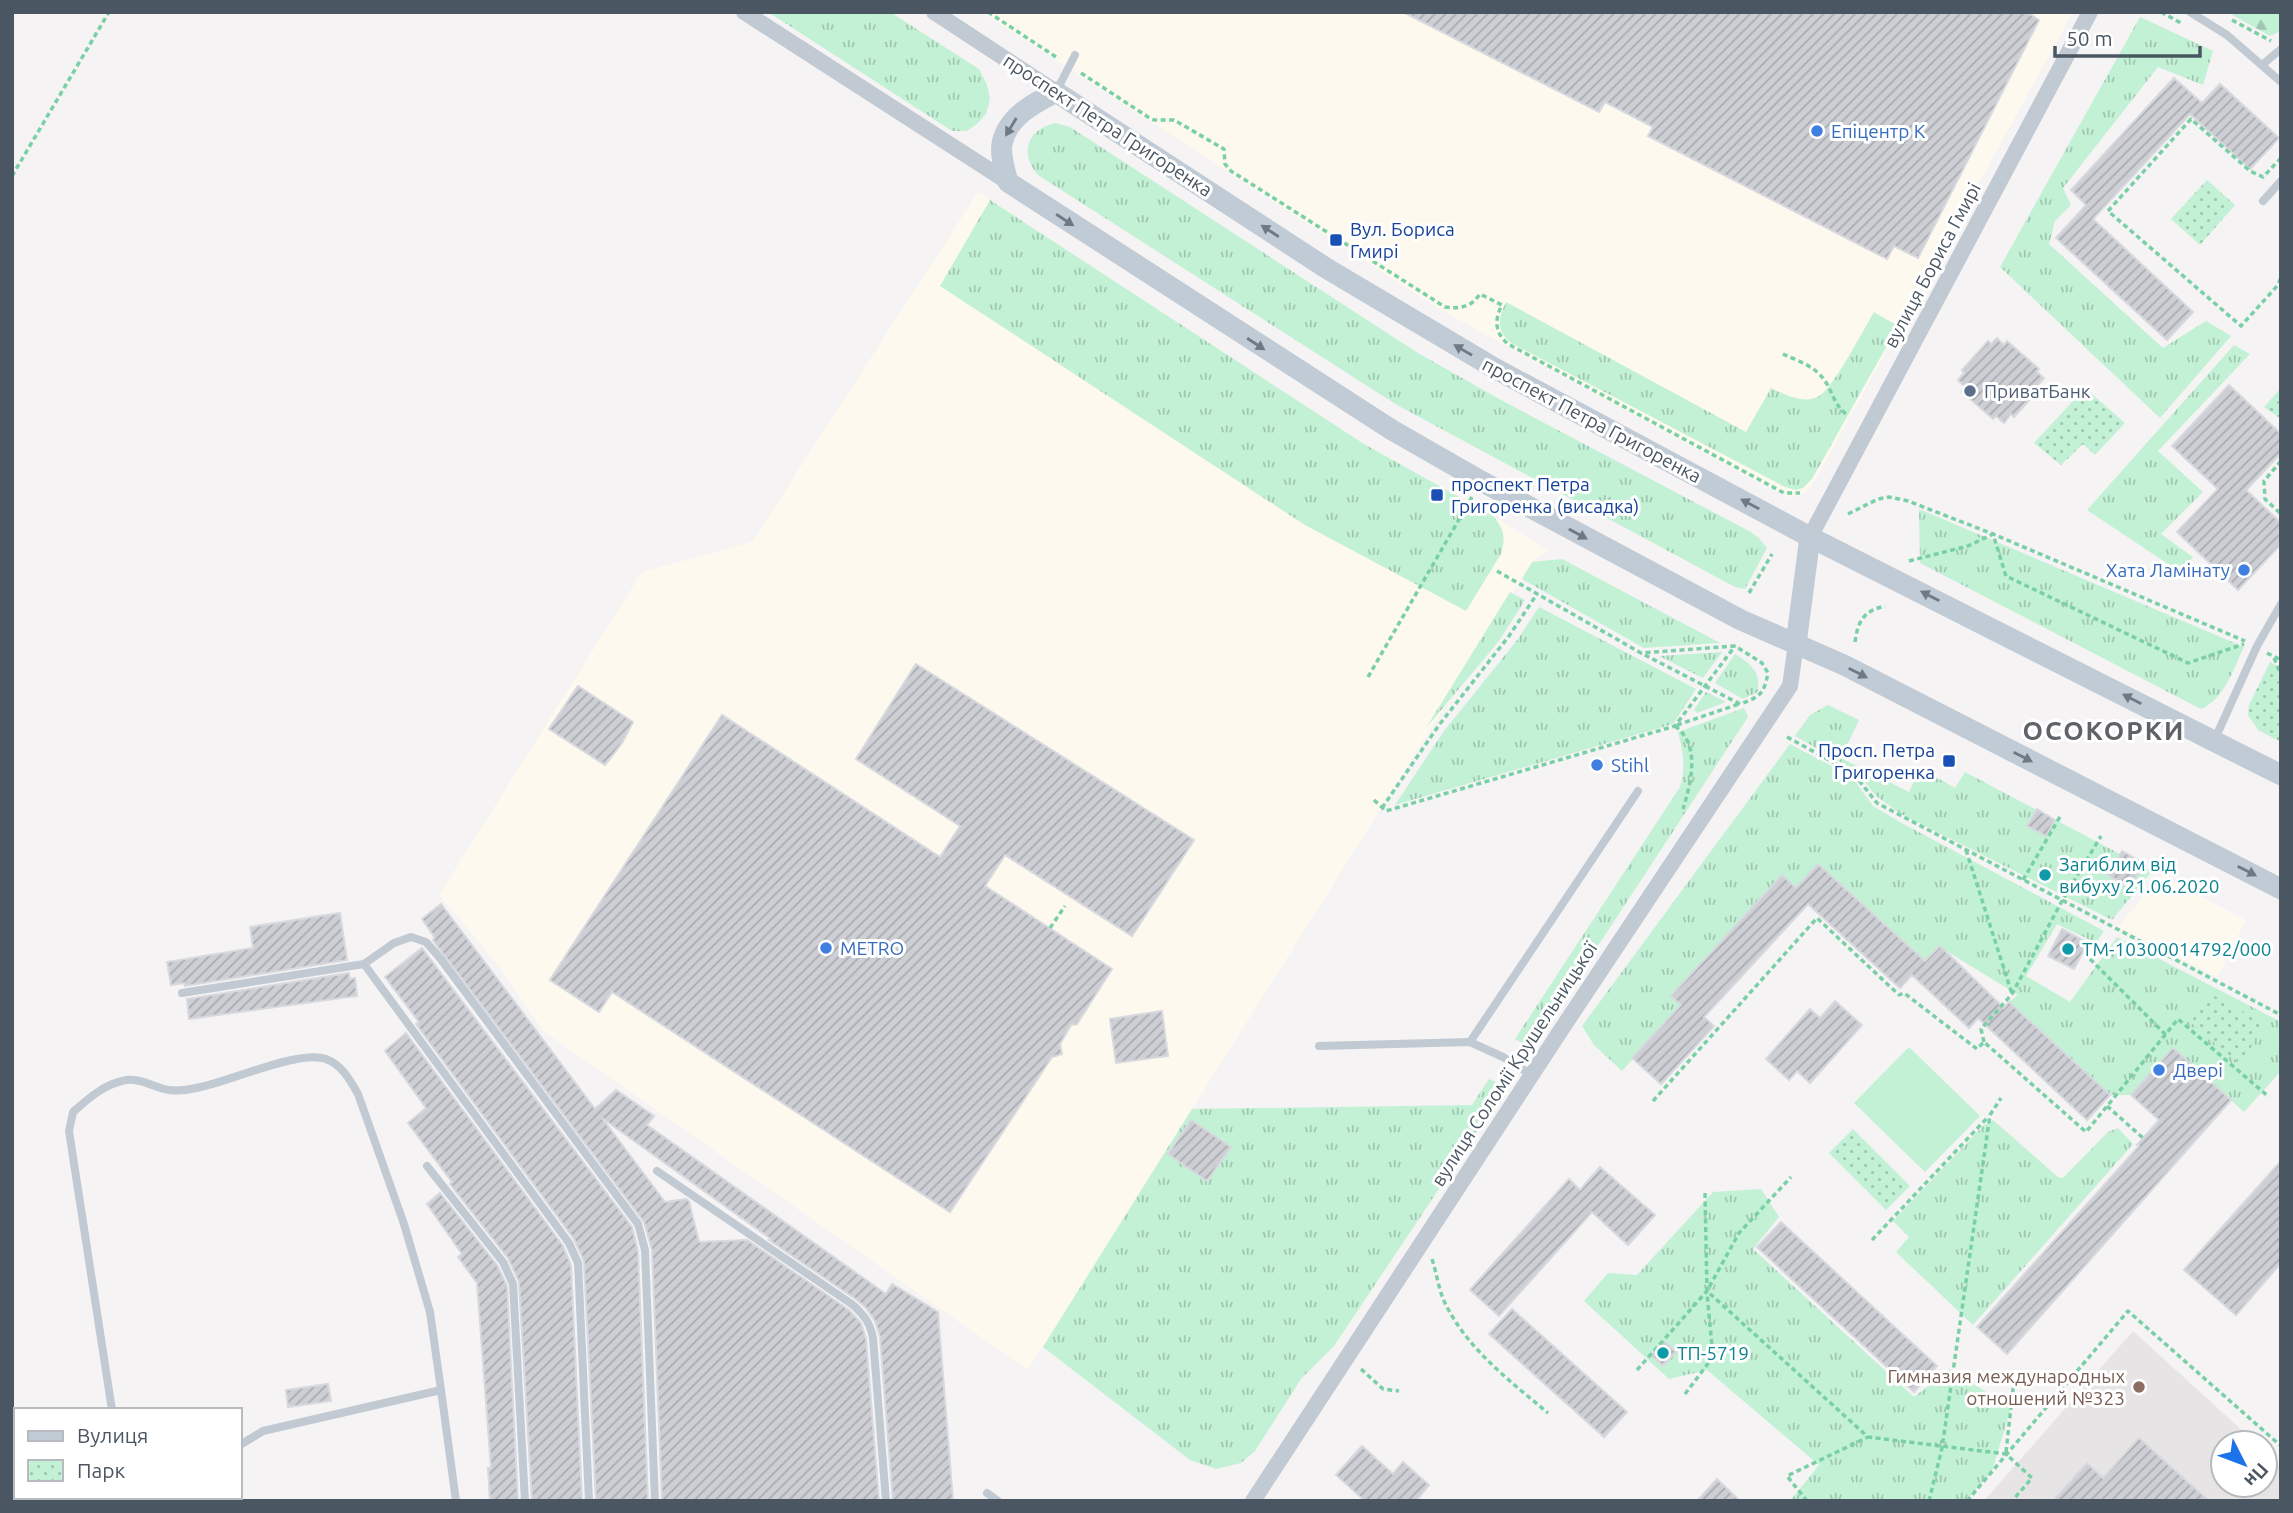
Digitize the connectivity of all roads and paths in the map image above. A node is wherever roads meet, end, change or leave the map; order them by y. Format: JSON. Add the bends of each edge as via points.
{"nodes":[{"id":1,"x":109,"y":12,"type":"edge"},
{"id":2,"x":744,"y":12,"type":"edge"},
{"id":3,"x":934,"y":12,"type":"edge"},
{"id":4,"x":988,"y":12,"type":"edge"},
{"id":5,"x":2090,"y":12,"type":"edge"},
{"id":6,"x":2190,"y":12,"type":"edge"},
{"id":7,"x":2229,"y":18,"type":"dead end"},
{"id":8,"x":2279,"y":45,"type":"edge"},
{"id":9,"x":1074,"y":55,"type":"dead end"},
{"id":10,"x":1069,"y":65,"type":"junction"},
{"id":11,"x":2262,"y":65,"type":"junction"},
{"id":12,"x":2281,"y":82,"type":"edge"},
{"id":13,"x":1056,"y":92,"type":"junction"},
{"id":14,"x":2281,"y":158,"type":"edge"},
{"id":15,"x":12,"y":176,"type":"edge"},
{"id":16,"x":2281,"y":181,"type":"edge"},
{"id":17,"x":1008,"y":183,"type":"junction"},
{"id":18,"x":2263,"y":201,"type":"dead end"},
{"id":19,"x":2281,"y":277,"type":"edge"},
{"id":20,"x":1783,"y":354,"type":"dead end"},
{"id":21,"x":1849,"y":416,"type":"dead end"},
{"id":22,"x":2281,"y":461,"type":"edge"},
{"id":23,"x":1481,"y":481,"type":"junction"},
{"id":24,"x":1800,"y":493,"type":"dead end"},
{"id":25,"x":1848,"y":514,"type":"dead end"},
{"id":26,"x":2281,"y":514,"type":"edge"},
{"id":27,"x":1993,"y":534,"type":"junction"},
{"id":28,"x":1810,"y":537,"type":"junction"},
{"id":29,"x":1772,"y":554,"type":"dead end"},
{"id":30,"x":1909,"y":561,"type":"dead end"},
{"id":31,"x":1497,"y":571,"type":"dead end"},
{"id":32,"x":1749,"y":593,"type":"dead end"},
{"id":33,"x":1537,"y":594,"type":"junction"},
{"id":34,"x":2281,"y":604,"type":"edge"},
{"id":35,"x":1885,"y":606,"type":"dead end"},
{"id":36,"x":1855,"y":642,"type":"dead end"},
{"id":37,"x":1796,"y":645,"type":"junction"},
{"id":38,"x":1735,"y":646,"type":"junction"},
{"id":39,"x":2257,"y":646,"type":"junction"},
{"id":40,"x":1641,"y":653,"type":"junction"},
{"id":41,"x":2273,"y":656,"type":"junction"},
{"id":42,"x":2281,"y":660,"type":"edge"},
{"id":43,"x":2281,"y":675,"type":"edge"},
{"id":44,"x":1368,"y":677,"type":"dead end"},
{"id":45,"x":1704,"y":685,"type":"junction"},
{"id":46,"x":1740,"y":704,"type":"junction"},
{"id":47,"x":1675,"y":726,"type":"junction"},
{"id":48,"x":1787,"y":737,"type":"dead end"},
{"id":49,"x":2214,"y":741,"type":"junction"},
{"id":50,"x":2281,"y":775,"type":"edge"},
{"id":51,"x":1637,"y":791,"type":"dead end"},
{"id":52,"x":1374,"y":800,"type":"dead end"},
{"id":53,"x":1382,"y":808,"type":"junction"},
{"id":54,"x":1683,"y":809,"type":"dead end"},
{"id":55,"x":2061,"y":815,"type":"dead end"},
{"id":56,"x":2101,"y":836,"type":"dead end"},
{"id":57,"x":1966,"y":850,"type":"junction"},
{"id":58,"x":2023,"y":880,"type":"junction"},
{"id":59,"x":2281,"y":889,"type":"edge"},
{"id":60,"x":2062,"y":901,"type":"junction"},
{"id":61,"x":1065,"y":906,"type":"dead end"},
{"id":62,"x":1050,"y":928,"type":"dead end"},
{"id":63,"x":2090,"y":959,"type":"dead end"},
{"id":64,"x":364,"y":964,"type":"junction"},
{"id":65,"x":182,"y":993,"type":"dead end"},
{"id":66,"x":2012,"y":994,"type":"junction"},
{"id":67,"x":2281,"y":1015,"type":"edge"},
{"id":68,"x":2166,"y":1035,"type":"junction"},
{"id":69,"x":1470,"y":1042,"type":"junction"},
{"id":70,"x":1984,"y":1042,"type":"junction"},
{"id":71,"x":1319,"y":1046,"type":"dead end"},
{"id":72,"x":1532,"y":1075,"type":"junction"},
{"id":73,"x":2269,"y":1097,"type":"dead end"},
{"id":74,"x":2001,"y":1098,"type":"dead end"},
{"id":75,"x":1653,"y":1101,"type":"dead end"},
{"id":76,"x":2107,"y":1106,"type":"junction"},
{"id":77,"x":1990,"y":1115,"type":"junction"},
{"id":78,"x":2143,"y":1138,"type":"dead end"},
{"id":79,"x":427,"y":1166,"type":"dead end"},
{"id":80,"x":657,"y":1171,"type":"dead end"},
{"id":81,"x":1791,"y":1177,"type":"dead end"},
{"id":82,"x":1705,"y":1193,"type":"dead end"},
{"id":83,"x":1871,"y":1241,"type":"dead end"},
{"id":84,"x":1432,"y":1259,"type":"dead end"},
{"id":85,"x":1707,"y":1291,"type":"junction"},
{"id":86,"x":1361,"y":1369,"type":"dead end"},
{"id":87,"x":1637,"y":1370,"type":"dead end"},
{"id":88,"x":2014,"y":1380,"type":"dead end"},
{"id":89,"x":440,"y":1390,"type":"junction"},
{"id":90,"x":1399,"y":1391,"type":"dead end"},
{"id":91,"x":1685,"y":1394,"type":"dead end"},
{"id":92,"x":112,"y":1408,"type":"edge"},
{"id":93,"x":1548,"y":1413,"type":"dead end"},
{"id":94,"x":1868,"y":1437,"type":"junction"},
{"id":95,"x":242,"y":1445,"type":"edge"},
{"id":96,"x":2281,"y":1446,"type":"edge"},
{"id":97,"x":1942,"y":1448,"type":"junction"},
{"id":98,"x":2006,"y":1454,"type":"junction"},
{"id":99,"x":987,"y":1493,"type":"dead end"},
{"id":100,"x":456,"y":1501,"type":"edge"},
{"id":101,"x":525,"y":1501,"type":"edge"},
{"id":102,"x":589,"y":1501,"type":"edge"},
{"id":103,"x":655,"y":1501,"type":"edge"},
{"id":104,"x":886,"y":1501,"type":"edge"},
{"id":105,"x":998,"y":1501,"type":"edge"},
{"id":106,"x":1253,"y":1501,"type":"edge"},
{"id":107,"x":1807,"y":1501,"type":"edge"},
{"id":108,"x":1929,"y":1501,"type":"edge"},
{"id":109,"x":1966,"y":1501,"type":"edge"},
{"id":110,"x":2012,"y":1501,"type":"edge"}],
"edges":[{"from":1,"to":15,"type":"path"},
{"from":2,"to":17,"type":"street"},
{"from":3,"to":13,"type":"street","name":"проспект Петра Григоренка"},
{"from":4,"to":10,"type":"path"},
{"from":5,"to":28,"type":"street","name":"вулиця Бориса Гмирі"},
{"from":6,"to":11,"type":"lane"},
{"from":7,"to":8,"type":"path"},
{"from":8,"to":11,"type":"lane"},
{"from":9,"to":10,"type":"lane"},
{"from":10,"to":13,"type":"lane"},
{"from":10,"to":24,"type":"path","via":[[1148,117],[1174,120],[1224,149],[1225,164],[1231,171],[1445,307],[1461,308],[1480,294],[1502,304],[1497,328],[1508,344],[1784,493]]},
{"from":11,"to":12,"type":"lane"},
{"from":13,"to":17,"type":"street","one_way":true,"via":[[1032,104],[1007,131],[1002,144]]},
{"from":28,"to":13,"type":"street","name":"проспект Петра Григоренка","one_way":true,"via":[[1429,330]]},
{"from":14,"to":19,"type":"path","via":[[2259,176],[2191,119],[2108,211],[2241,326]]},
{"from":16,"to":18,"type":"lane"},
{"from":17,"to":23,"type":"street","one_way":true,"via":[[1345,401]]},
{"from":20,"to":21,"type":"path","via":[[1817,372],[1840,410]]},
{"from":22,"to":26,"type":"path","via":[[2264,481],[2265,499]]},
{"from":23,"to":37,"type":"street","one_way":true},
{"from":23,"to":44,"type":"path"},
{"from":25,"to":27,"type":"path","via":[[1888,498],[1908,501]]},
{"from":27,"to":27,"type":"path","via":[[2006,576],[2188,663],[2248,642]]},
{"from":27,"to":30,"type":"path","via":[[1968,546]]},
{"from":28,"to":37,"type":"street"},
{"from":49,"to":28,"type":"street","name":"проспект Петра Григоренка","one_way":true},
{"from":29,"to":32,"type":"path"},
{"from":31,"to":33,"type":"path"},
{"from":33,"to":40,"type":"path"},
{"from":33,"to":53,"type":"path"},
{"from":34,"to":39,"type":"lane"},
{"from":35,"to":36,"type":"path","via":[[1866,612]]},
{"from":37,"to":59,"type":"street","one_way":true,"via":[[1844,665]]},
{"from":37,"to":72,"type":"street","name":"вулиця Соломії Крушельницької","via":[[1790,687]]},
{"from":38,"to":40,"type":"path"},
{"from":38,"to":45,"type":"path"},
{"from":38,"to":46,"type":"path","via":[[1762,663],[1768,673],[1758,698]]},
{"from":39,"to":41,"type":"path"},
{"from":39,"to":49,"type":"lane"},
{"from":40,"to":45,"type":"path"},
{"from":41,"to":42,"type":"path"},
{"from":41,"to":43,"type":"path"},
{"from":45,"to":46,"type":"path"},
{"from":45,"to":47,"type":"path"},
{"from":46,"to":47,"type":"path"},
{"from":47,"to":53,"type":"path","via":[[1386,811]]},
{"from":47,"to":54,"type":"path","via":[[1683,732],[1691,753],[1692,781]]},
{"from":48,"to":57,"type":"path","via":[[1853,773],[1877,803]]},
{"from":49,"to":50,"type":"street","name":"проспект Петра Григоренка"},
{"from":51,"to":69,"type":"lane"},
{"from":52,"to":53,"type":"path"},
{"from":55,"to":58,"type":"path"},
{"from":56,"to":60,"type":"path"},
{"from":57,"to":58,"type":"path"},
{"from":57,"to":66,"type":"path"},
{"from":58,"to":60,"type":"path"},
{"from":60,"to":66,"type":"path"},
{"from":60,"to":67,"type":"path"},
{"from":61,"to":62,"type":"path"},
{"from":63,"to":68,"type":"path"},
{"from":64,"to":65,"type":"lane"},
{"from":64,"to":102,"type":"lane","via":[[569,1243],[578,1263]]},
{"from":64,"to":103,"type":"lane","via":[[411,937],[426,943],[638,1224],[645,1250]]},
{"from":66,"to":70,"type":"path","via":[[1981,1029]]},
{"from":68,"to":73,"type":"path","via":[[2178,1019]]},
{"from":68,"to":76,"type":"path"},
{"from":69,"to":71,"type":"lane"},
{"from":69,"to":72,"type":"lane"},
{"from":70,"to":75,"type":"path","via":[[1977,1049],[1904,993],[1899,995],[1817,918]]},
{"from":70,"to":76,"type":"path","via":[[2086,1132]]},
{"from":72,"to":106,"type":"street","name":"вулиця Соломії Крушельницької"},
{"from":74,"to":77,"type":"path"},
{"from":76,"to":78,"type":"path"},
{"from":77,"to":83,"type":"path"},
{"from":77,"to":97,"type":"path"},
{"from":79,"to":101,"type":"lane","via":[[503,1262],[513,1284]]},
{"from":80,"to":104,"type":"lane","via":[[865,1316],[873,1338]]},
{"from":81,"to":85,"type":"path","via":[[1739,1233]]},
{"from":82,"to":85,"type":"path"},
{"from":84,"to":93,"type":"path","via":[[1446,1305],[1468,1339]]},
{"from":85,"to":87,"type":"path"},
{"from":85,"to":91,"type":"path","via":[[1713,1357]]},
{"from":85,"to":94,"type":"path"},
{"from":86,"to":90,"type":"path","via":[[1383,1389]]},
{"from":88,"to":98,"type":"path"},
{"from":89,"to":92,"type":"lane","via":[[430,1311],[358,1094],[339,1067],[325,1059],[304,1057],[195,1088],[169,1090],[142,1080],[122,1081],[95,1093],[72,1112],[69,1131]]},
{"from":89,"to":95,"type":"lane","via":[[262,1431]]},
{"from":89,"to":100,"type":"lane"},
{"from":94,"to":97,"type":"path"},
{"from":94,"to":107,"type":"path","via":[[1787,1476]]},
{"from":96,"to":98,"type":"path","via":[[2128,1311]]},
{"from":97,"to":98,"type":"path"},
{"from":97,"to":108,"type":"path"},
{"from":98,"to":109,"type":"path"},
{"from":98,"to":110,"type":"path","via":[[2032,1478]]},
{"from":99,"to":105,"type":"lane"}]}
